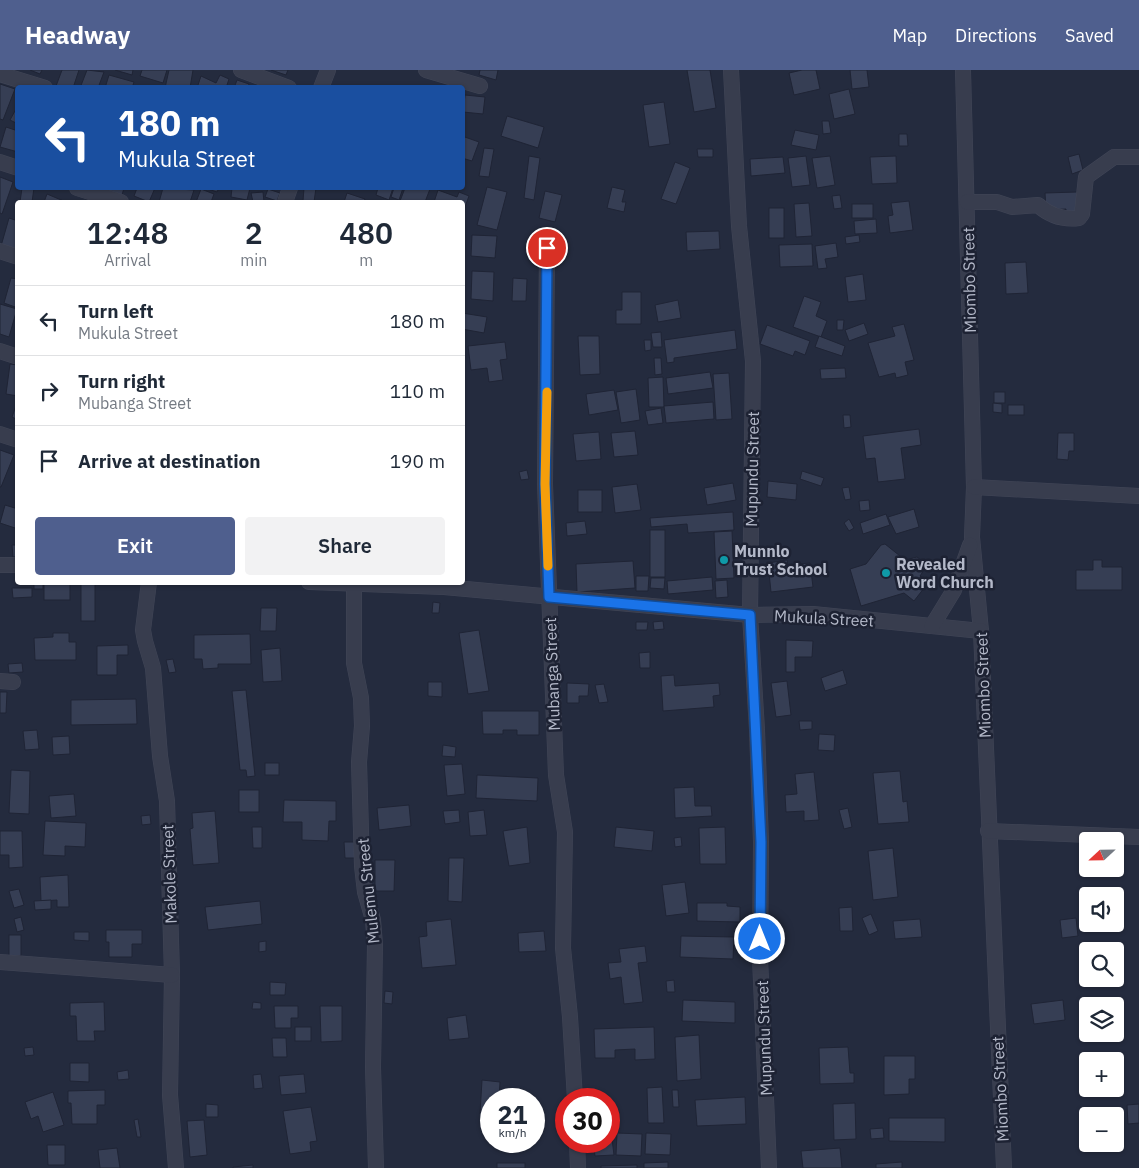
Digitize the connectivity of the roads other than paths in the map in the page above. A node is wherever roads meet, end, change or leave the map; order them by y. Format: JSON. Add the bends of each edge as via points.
{"nodes":[{"id":1,"x":241,"y":70,"type":"edge"},
{"id":2,"x":328,"y":70,"type":"edge"},
{"id":3,"x":426,"y":70,"type":"edge"},
{"id":4,"x":731,"y":70,"type":"edge"},
{"id":5,"x":963,"y":70,"type":"edge"},
{"id":6,"x":0,"y":74,"type":"edge"},
{"id":7,"x":35,"y":85,"type":"edge"},
{"id":8,"x":280,"y":85,"type":"edge"},
{"id":9,"x":322,"y":85,"type":"edge"},
{"id":10,"x":480,"y":86,"type":"dead end"},
{"id":11,"x":1139,"y":157,"type":"edge"},
{"id":12,"x":0,"y":162,"type":"edge"},
{"id":13,"x":15,"y":167,"type":"edge"},
{"id":14,"x":83,"y":190,"type":"edge"},
{"id":15,"x":115,"y":200,"type":"edge"},
{"id":16,"x":967,"y":202,"type":"junction"},
{"id":17,"x":547,"y":248,"type":"dead end"},
{"id":18,"x":0,"y":251,"type":"edge"},
{"id":19,"x":15,"y":256,"type":"edge"},
{"id":20,"x":0,"y":351,"type":"edge"},
{"id":21,"x":15,"y":355,"type":"edge"},
{"id":22,"x":0,"y":434,"type":"edge"},
{"id":23,"x":15,"y":439,"type":"edge"},
{"id":24,"x":974,"y":487,"type":"junction"},
{"id":25,"x":1139,"y":496,"type":"edge"},
{"id":26,"x":972,"y":536,"type":"junction"},
{"id":27,"x":0,"y":565,"type":"edge"},
{"id":28,"x":15,"y":565,"type":"edge"},
{"id":29,"x":149,"y":585,"type":"edge"},
{"id":30,"x":354,"y":585,"type":"edge"},
{"id":31,"x":399,"y":585,"type":"edge"},
{"id":32,"x":549,"y":597,"type":"junction"},
{"id":33,"x":750,"y":615,"type":"junction"},
{"id":34,"x":932,"y":626,"type":"junction"},
{"id":35,"x":981,"y":631,"type":"junction"},
{"id":36,"x":988,"y":831,"type":"junction"},
{"id":37,"x":1139,"y":836,"type":"edge"},
{"id":38,"x":0,"y":962,"type":"edge"},
{"id":39,"x":172,"y":975,"type":"junction"},
{"id":40,"x":574,"y":1088,"type":"edge"},
{"id":41,"x":577,"y":1153,"type":"edge"},
{"id":42,"x":176,"y":1168,"type":"edge"},
{"id":43,"x":376,"y":1168,"type":"edge"},
{"id":44,"x":578,"y":1168,"type":"edge"},
{"id":45,"x":769,"y":1168,"type":"edge"},
{"id":46,"x":1004,"y":1168,"type":"edge"}],
"edges":[{"from":1,"to":8,"type":"street"},
{"from":2,"to":9,"type":"street"},
{"from":3,"to":10,"type":"street"},
{"from":4,"to":33,"type":"street","name":"Mupundu Street","via":[[739,226],[753,361]]},
{"from":5,"to":16,"type":"street","name":"Miombo Street"},
{"from":6,"to":7,"type":"street"},
{"from":11,"to":16,"type":"street","via":[[1114,157],[1086,177],[1079,218],[1064,219],[1048,214],[1038,205],[1012,207],[998,202]]},
{"from":12,"to":13,"type":"street"},
{"from":14,"to":15,"type":"street"},
{"from":16,"to":24,"type":"street","name":"Miombo Street"},
{"from":17,"to":32,"type":"street","name":"Mubanga Street","via":[[545,484]]},
{"from":18,"to":19,"type":"street"},
{"from":20,"to":21,"type":"street"},
{"from":22,"to":23,"type":"street"},
{"from":24,"to":25,"type":"street"},
{"from":24,"to":26,"type":"street","name":"Miombo Street"},
{"from":26,"to":34,"type":"street","via":[[958,582]]},
{"from":26,"to":35,"type":"street","name":"Miombo Street"},
{"from":27,"to":28,"type":"street"},
{"from":29,"to":39,"type":"street","name":"Makole Street","via":[[144,641],[153,668],[167,801]]},
{"from":30,"to":43,"type":"street","name":"Mulemu Street","via":[[354,663],[361,698],[362,726],[359,762],[362,866],[373,920],[374,946],[372,1067]]},
{"from":31,"to":32,"type":"street","name":"Mukula Street"},
{"from":32,"to":33,"type":"street","name":"Mukula Street"},
{"from":32,"to":40,"type":"street","name":"Mubanga Street","via":[[556,775],[565,832],[563,948]]},
{"from":33,"to":34,"type":"street","name":"Mukula Street","via":[[813,614]]},
{"from":33,"to":45,"type":"street","name":"Mupundu Street","via":[[761,842],[760,958]]},
{"from":34,"to":35,"type":"street","name":"Mukula Street"},
{"from":35,"to":36,"type":"street","name":"Miombo Street"},
{"from":36,"to":37,"type":"street"},
{"from":36,"to":46,"type":"street","name":"Miombo Street"},
{"from":38,"to":39,"type":"street"},
{"from":39,"to":42,"type":"street","name":"Makole Street","via":[[170,1095]]},
{"from":41,"to":44,"type":"street"}]}
